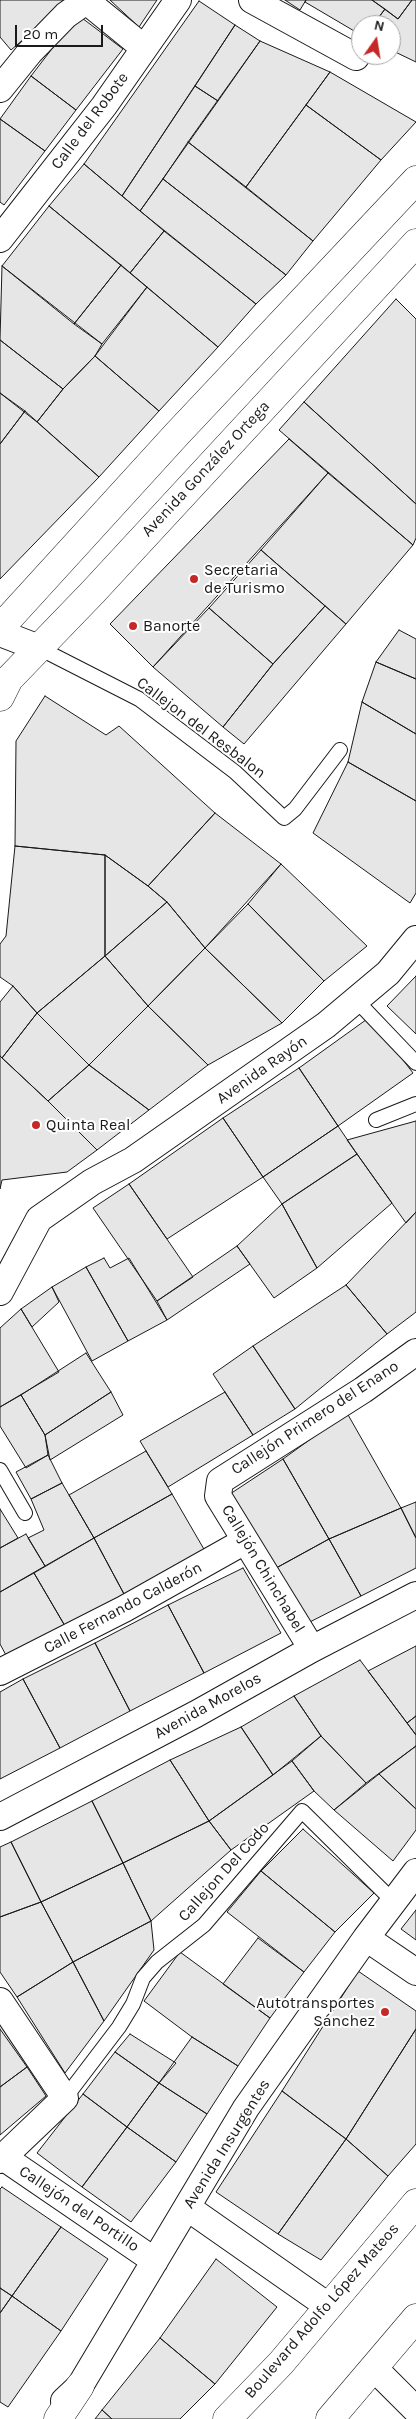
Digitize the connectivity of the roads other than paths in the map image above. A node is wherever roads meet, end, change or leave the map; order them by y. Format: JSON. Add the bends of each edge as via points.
{"nodes":[{"id":1,"x":85,"y":0,"type":"edge"},
{"id":2,"x":178,"y":0,"type":"edge"},
{"id":3,"x":252,"y":0,"type":"edge"},
{"id":4,"x":144,"y":48,"type":"junction"},
{"id":5,"x":351,"y":54,"type":"edge"},
{"id":6,"x":5,"y":71,"type":"edge"},
{"id":7,"x":416,"y":180,"type":"edge"},
{"id":8,"x":0,"y":239,"type":"edge"},
{"id":9,"x":416,"y":243,"type":"edge"},
{"id":10,"x":0,"y":628,"type":"edge"},
{"id":11,"x":0,"y":634,"type":"edge"},
{"id":12,"x":39,"y":648,"type":"junction"},
{"id":13,"x":0,"y":697,"type":"edge"},
{"id":14,"x":340,"y":750,"type":"dead end"},
{"id":15,"x":416,"y":939,"type":"edge"},
{"id":16,"x":355,"y":999,"type":"junction"},
{"id":17,"x":416,"y":1063,"type":"edge"},
{"id":18,"x":416,"y":1104,"type":"edge"},
{"id":19,"x":376,"y":1120,"type":"dead end"},
{"id":20,"x":0,"y":1292,"type":"edge"},
{"id":21,"x":416,"y":1352,"type":"edge"},
{"id":22,"x":0,"y":1471,"type":"edge"},
{"id":23,"x":218,"y":1487,"type":"joint"},
{"id":24,"x":25,"y":1514,"type":"dead end"},
{"id":25,"x":246,"y":1542,"type":"junction"},
{"id":26,"x":416,"y":1595,"type":"edge"},
{"id":27,"x":312,"y":1649,"type":"junction"},
{"id":28,"x":0,"y":1672,"type":"edge"},
{"id":29,"x":0,"y":1816,"type":"edge"},
{"id":30,"x":416,"y":1872,"type":"edge"},
{"id":31,"x":393,"y":1901,"type":"junction"},
{"id":32,"x":366,"y":1938,"type":"junction"},
{"id":33,"x":416,"y":1972,"type":"edge"},
{"id":34,"x":0,"y":2001,"type":"edge"},
{"id":35,"x":65,"y":2098,"type":"junction"},
{"id":36,"x":1,"y":2159,"type":"edge"},
{"id":37,"x":416,"y":2203,"type":"edge"},
{"id":38,"x":188,"y":2208,"type":"junction"},
{"id":39,"x":155,"y":2261,"type":"junction"},
{"id":40,"x":328,"y":2306,"type":"junction"},
{"id":41,"x":416,"y":2318,"type":"edge"},
{"id":42,"x":374,"y":2368,"type":"junction"},
{"id":43,"x":80,"y":2386,"type":"junction"},
{"id":44,"x":416,"y":2410,"type":"edge"},
{"id":45,"x":45,"y":2419,"type":"edge"},
{"id":46,"x":58,"y":2419,"type":"edge"},
{"id":47,"x":227,"y":2419,"type":"edge"},
{"id":48,"x":330,"y":2419,"type":"edge"}],
"edges":[{"from":1,"to":4,"type":"street"},
{"from":1,"to":6,"type":"street"},
{"from":2,"to":4,"type":"street","name":"Calle del Robote"},
{"from":3,"to":5,"type":"street"},
{"from":4,"to":8,"type":"street","name":"Calle del Robote","via":[[104,106]]},
{"from":7,"to":10,"type":"street","via":[[176,434]]},
{"from":9,"to":12,"type":"street","name":"Avenida González Ortega"},
{"from":11,"to":12,"type":"street"},
{"from":12,"to":13,"type":"street","name":"Avenida González Ortega","via":[[9,679]]},
{"from":12,"to":14,"type":"lane","name":"Callejon del Resbalon","via":[[139,699],[234,772],[284,818],[296,809]]},
{"from":15,"to":16,"type":"street","name":"Avenida Rayón","via":[[388,973]]},
{"from":16,"to":17,"type":"lane"},
{"from":16,"to":20,"type":"street","name":"Avenida Rayón","via":[[326,1025],[141,1155],[92,1182],[39,1219]]},
{"from":18,"to":19,"type":"lane"},
{"from":21,"to":23,"type":"street","name":"Callejón Primero del Enano","via":[[363,1390],[220,1480]]},
{"from":22,"to":24,"type":"lane"},
{"from":23,"to":25,"type":"street","name":"Callejón Chinchabel","via":[[218,1496]]},
{"from":25,"to":27,"type":"street","name":"Callejón Chinchabel"},
{"from":25,"to":28,"type":"street","name":"Calle Fernando Calderón"},
{"from":26,"to":27,"type":"street","name":"Avenida Morelos"},
{"from":27,"to":29,"type":"street","name":"Avenida Morelos","via":[[196,1714]]},
{"from":30,"to":31,"type":"street","name":"Avenida Insurgentes"},
{"from":31,"to":32,"type":"street","name":"Avenida Insurgentes"},
{"from":31,"to":35,"type":"lane","name":"Callejon Del Codo","via":[[302,1811],[204,1925],[157,1962],[118,2027]]},
{"from":32,"to":33,"type":"street"},
{"from":32,"to":38,"type":"street","name":"Avenida Insurgentes","via":[[246,2108]]},
{"from":34,"to":35,"type":"street"},
{"from":35,"to":36,"type":"street"},
{"from":36,"to":39,"type":"street","name":"Callejón del Portillo"},
{"from":37,"to":40,"type":"street","name":"Boulevard Adolfo López Mateos"},
{"from":38,"to":39,"type":"street","name":"Avenida Insurgentes"},
{"from":38,"to":40,"type":"street"},
{"from":39,"to":43,"type":"street","name":"Avenida Insurgentes"},
{"from":40,"to":47,"type":"street","name":"Boulevard Adolfo López Mateos"},
{"from":41,"to":42,"type":"street"},
{"from":42,"to":44,"type":"street"},
{"from":42,"to":48,"type":"street"},
{"from":43,"to":45,"type":"street","name":"Avenida Insurgentes"},
{"from":43,"to":46,"type":"street"}]}
